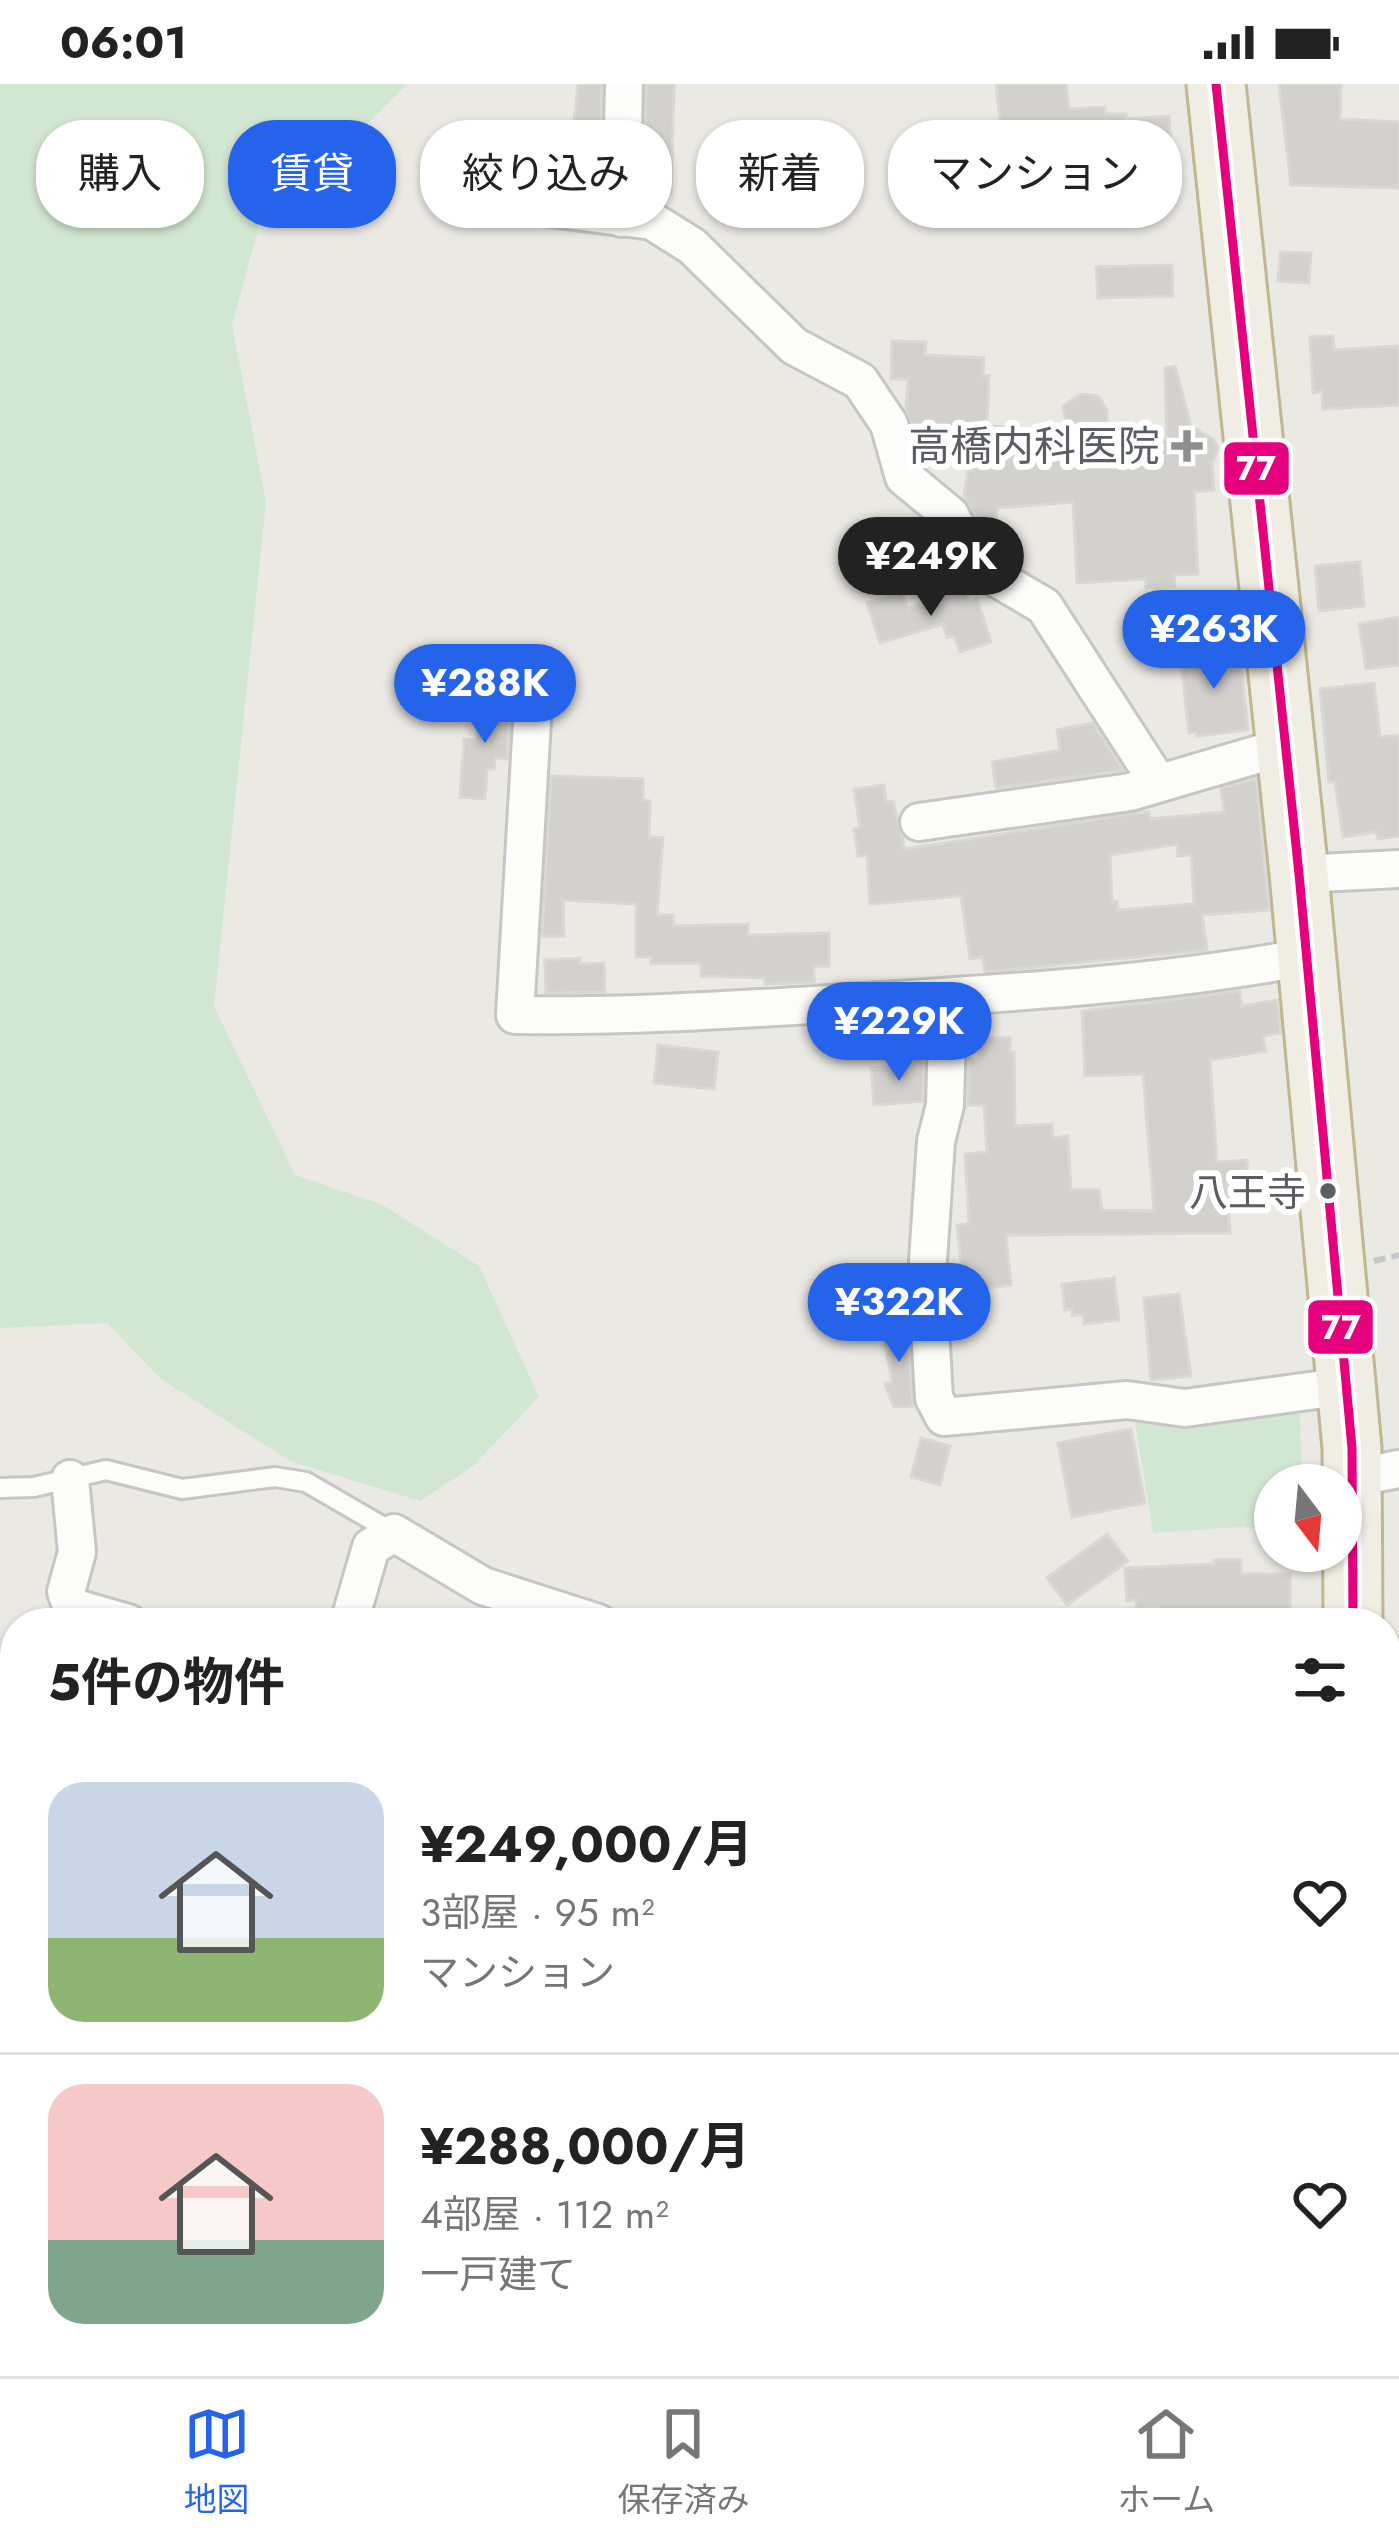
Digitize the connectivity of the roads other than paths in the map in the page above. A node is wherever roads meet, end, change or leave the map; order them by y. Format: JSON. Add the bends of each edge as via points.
{"nodes":[{"id":1,"x":624,"y":84,"type":"edge"},
{"id":2,"x":1216,"y":84,"type":"edge"},
{"id":3,"x":623,"y":120,"type":"edge"},
{"id":4,"x":663,"y":228,"type":"edge"},
{"id":5,"x":534,"y":687,"type":"dead end"},
{"id":6,"x":1286,"y":746,"type":"junction"},
{"id":7,"x":1157,"y":781,"type":"junction"},
{"id":8,"x":919,"y":822,"type":"dead end"},
{"id":9,"x":1399,"y":869,"type":"edge"},
{"id":10,"x":1299,"y":874,"type":"junction"},
{"id":11,"x":1306,"y":957,"type":"junction"},
{"id":12,"x":949,"y":997,"type":"junction"},
{"id":13,"x":1346,"y":1386,"type":"junction"},
{"id":14,"x":1376,"y":1474,"type":"edge"},
{"id":15,"x":70,"y":1479,"type":"junction"},
{"id":16,"x":0,"y":1489,"type":"edge"},
{"id":17,"x":394,"y":1533,"type":"junction"},
{"id":18,"x":76,"y":1608,"type":"edge"},
{"id":19,"x":353,"y":1608,"type":"edge"},
{"id":20,"x":551,"y":1608,"type":"edge"},
{"id":21,"x":1355,"y":1608,"type":"edge"}],
"edges":[{"from":1,"to":3,"type":"street"},
{"from":2,"to":6,"type":"highway"},
{"from":4,"to":7,"type":"street","via":[[794,346],[860,381],[889,424],[904,477],[950,515],[972,558],[1044,606]]},
{"from":5,"to":12,"type":"street","via":[[515,1015],[622,1017]]},
{"from":6,"to":7,"type":"street"},
{"from":6,"to":10,"type":"highway"},
{"from":7,"to":8,"type":"street"},
{"from":9,"to":10,"type":"street"},
{"from":10,"to":11,"type":"highway"},
{"from":11,"to":12,"type":"street","via":[[1205,976]]},
{"from":11,"to":13,"type":"highway"},
{"from":12,"to":13,"type":"street","via":[[927,1276],[934,1398],[944,1417],[1127,1400],[1185,1408]]},
{"from":13,"to":14,"type":"highway"},
{"from":14,"to":21,"type":"highway"},
{"from":15,"to":16,"type":"lane"},
{"from":15,"to":17,"type":"lane","via":[[106,1470],[182,1490],[275,1477],[306,1482]]},
{"from":15,"to":18,"type":"street","via":[[77,1552],[67,1592]]},
{"from":17,"to":19,"type":"street","via":[[371,1546]]},
{"from":17,"to":20,"type":"street","via":[[483,1586]]}]}
